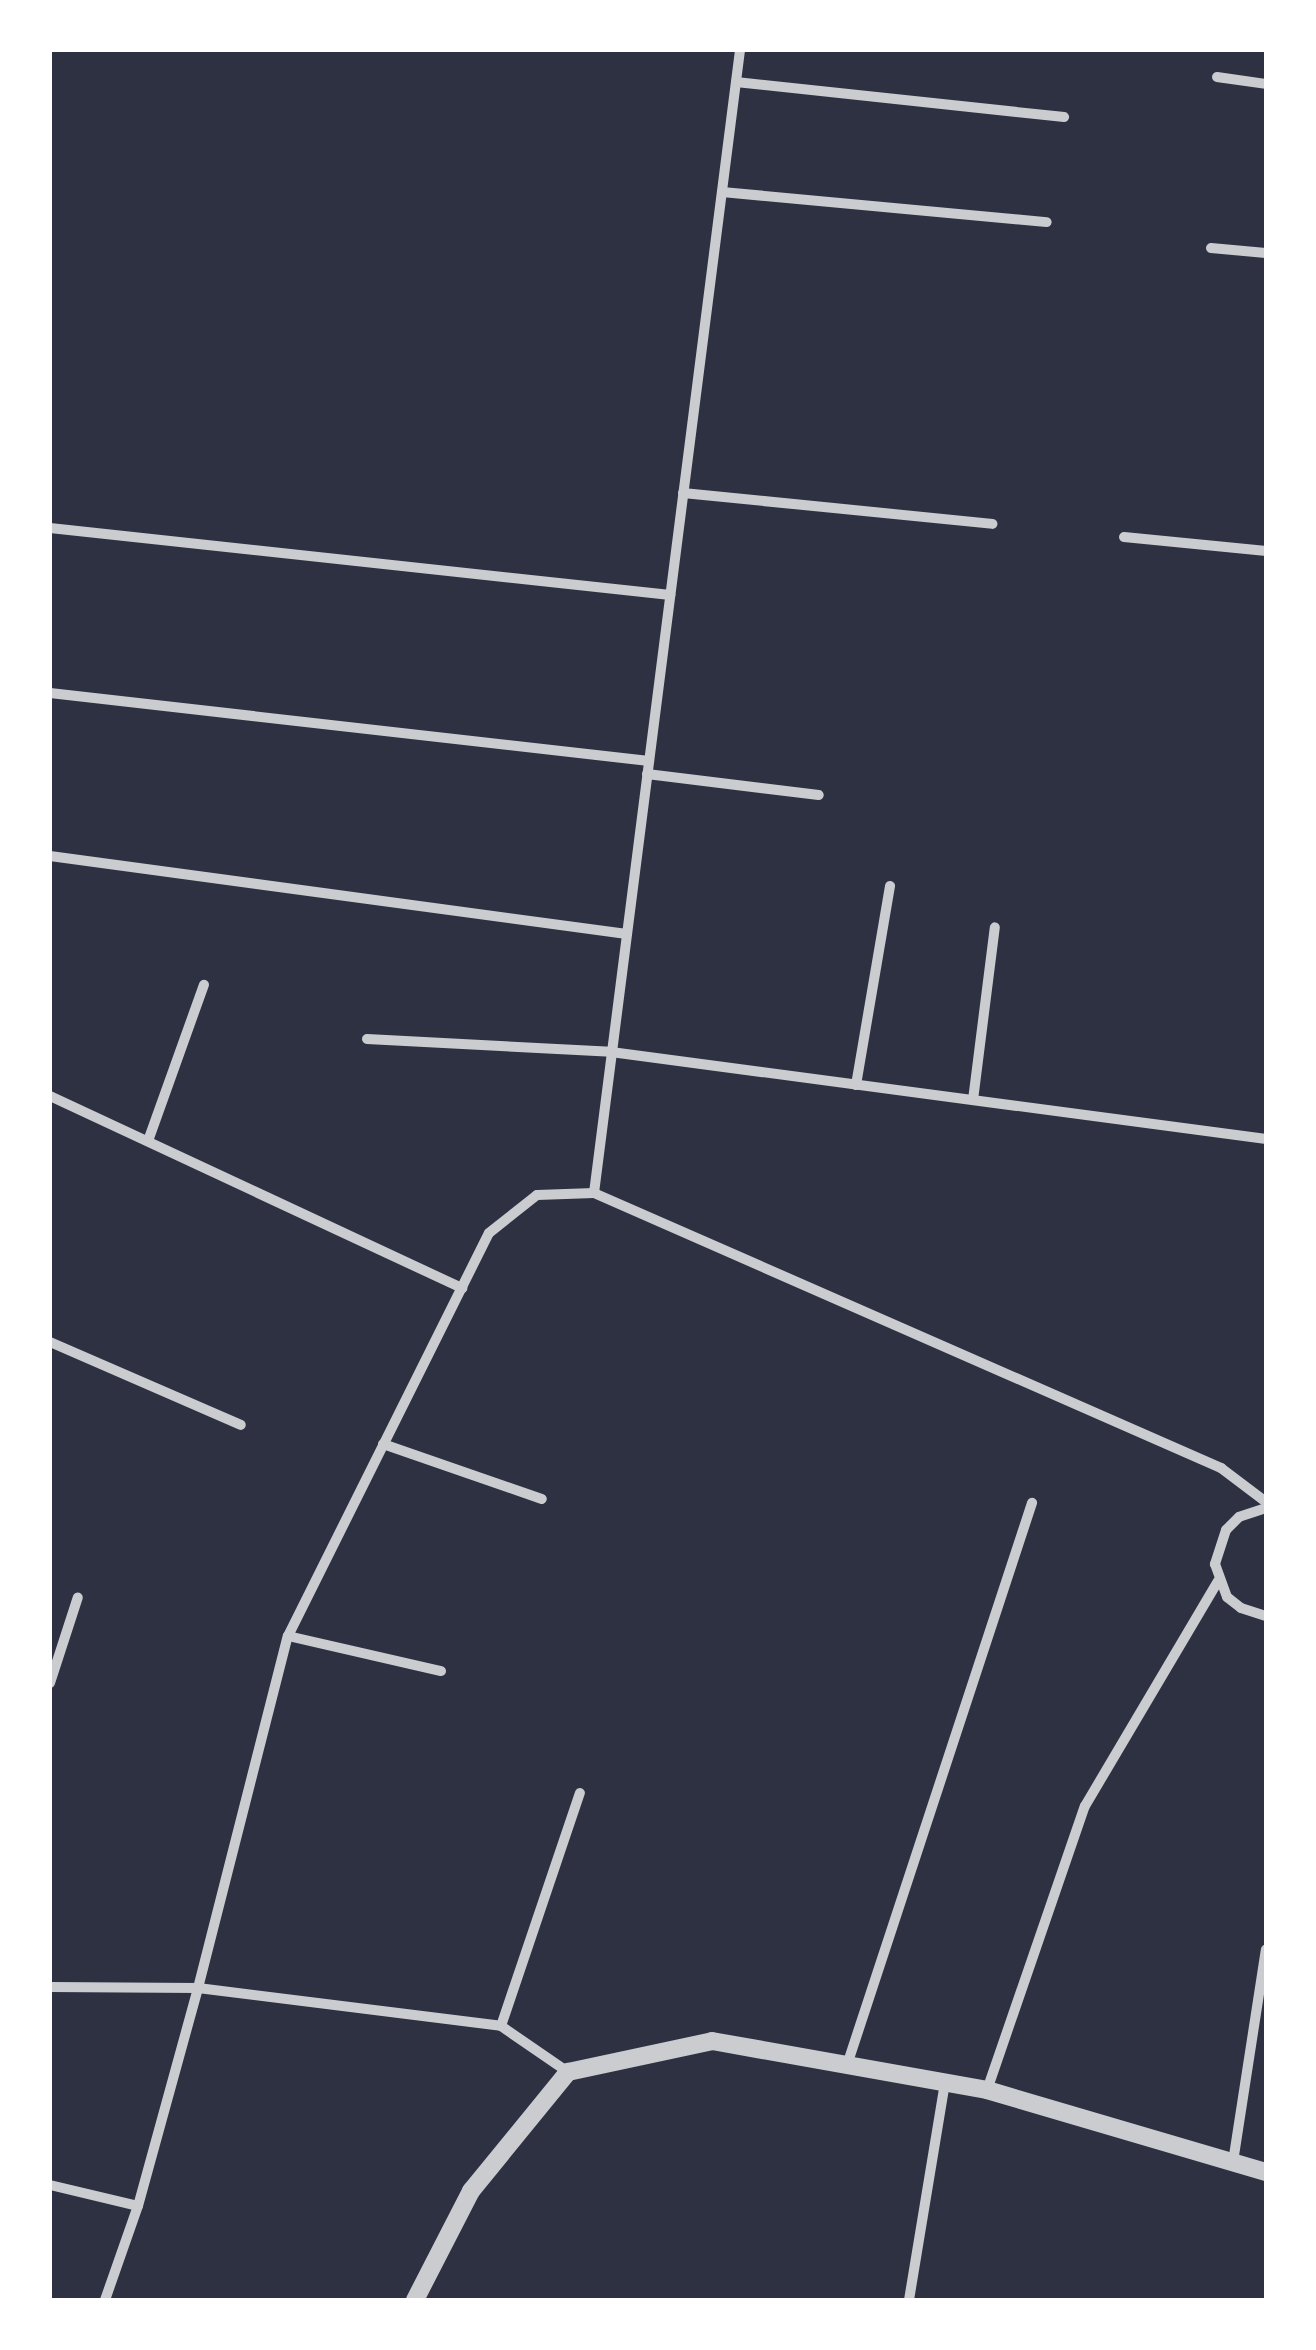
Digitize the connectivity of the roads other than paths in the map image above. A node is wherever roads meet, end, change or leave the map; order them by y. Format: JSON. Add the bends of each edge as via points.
{"nodes":[{"id":1,"x":740,"y":50,"type":"edge"},
{"id":2,"x":1217,"y":77,"type":"dead end"},
{"id":3,"x":736,"y":82,"type":"junction"},
{"id":4,"x":1266,"y":84,"type":"edge"},
{"id":5,"x":1064,"y":117,"type":"dead end"},
{"id":6,"x":722,"y":192,"type":"junction"},
{"id":7,"x":1047,"y":222,"type":"dead end"},
{"id":8,"x":1211,"y":248,"type":"dead end"},
{"id":9,"x":1266,"y":252,"type":"edge"},
{"id":10,"x":683,"y":494,"type":"junction"},
{"id":11,"x":992,"y":524,"type":"dead end"},
{"id":12,"x":50,"y":528,"type":"edge"},
{"id":13,"x":1124,"y":537,"type":"dead end"},
{"id":14,"x":1266,"y":551,"type":"edge"},
{"id":15,"x":670,"y":595,"type":"junction"},
{"id":16,"x":50,"y":693,"type":"edge"},
{"id":17,"x":649,"y":761,"type":"junction"},
{"id":18,"x":647,"y":774,"type":"junction"},
{"id":19,"x":820,"y":795,"type":"dead end"},
{"id":20,"x":50,"y":856,"type":"edge"},
{"id":21,"x":890,"y":886,"type":"dead end"},
{"id":22,"x":995,"y":927,"type":"dead end"},
{"id":23,"x":627,"y":934,"type":"junction"},
{"id":24,"x":204,"y":985,"type":"dead end"},
{"id":25,"x":367,"y":1039,"type":"dead end"},
{"id":26,"x":611,"y":1052,"type":"junction"},
{"id":27,"x":856,"y":1085,"type":"junction"},
{"id":28,"x":50,"y":1096,"type":"edge"},
{"id":29,"x":973,"y":1100,"type":"junction"},
{"id":30,"x":1266,"y":1139,"type":"edge"},
{"id":31,"x":148,"y":1140,"type":"junction"},
{"id":32,"x":594,"y":1194,"type":"junction"},
{"id":33,"x":462,"y":1288,"type":"junction"},
{"id":34,"x":50,"y":1342,"type":"edge"},
{"id":35,"x":241,"y":1426,"type":"dead end"},
{"id":36,"x":383,"y":1444,"type":"junction"},
{"id":37,"x":542,"y":1499,"type":"dead end"},
{"id":38,"x":1032,"y":1503,"type":"dead end"},
{"id":39,"x":1266,"y":1505,"type":"edge"},
{"id":40,"x":1218,"y":1581,"type":"junction"},
{"id":41,"x":78,"y":1597,"type":"dead end"},
{"id":42,"x":1266,"y":1616,"type":"edge"},
{"id":43,"x":288,"y":1636,"type":"junction"},
{"id":44,"x":440,"y":1671,"type":"dead end"},
{"id":45,"x":50,"y":1683,"type":"edge"},
{"id":46,"x":580,"y":1794,"type":"dead end"},
{"id":47,"x":1266,"y":1950,"type":"edge"},
{"id":48,"x":50,"y":1987,"type":"edge"},
{"id":49,"x":198,"y":1988,"type":"junction"},
{"id":50,"x":501,"y":2026,"type":"junction"},
{"id":51,"x":846,"y":2065,"type":"junction"},
{"id":52,"x":568,"y":2072,"type":"junction"},
{"id":53,"x":945,"y":2082,"type":"junction"},
{"id":54,"x":988,"y":2090,"type":"junction"},
{"id":55,"x":1232,"y":2162,"type":"junction"},
{"id":56,"x":1266,"y":2172,"type":"edge"},
{"id":57,"x":50,"y":2185,"type":"edge"},
{"id":58,"x":138,"y":2206,"type":"junction"},
{"id":59,"x":105,"y":2300,"type":"edge"},
{"id":60,"x":415,"y":2300,"type":"edge"},
{"id":61,"x":909,"y":2300,"type":"edge"}],
"edges":[{"from":1,"to":3,"type":"street"},
{"from":2,"to":4,"type":"street"},
{"from":3,"to":5,"type":"street"},
{"from":3,"to":6,"type":"street"},
{"from":6,"to":7,"type":"street"},
{"from":6,"to":10,"type":"street"},
{"from":8,"to":9,"type":"street"},
{"from":10,"to":11,"type":"street"},
{"from":10,"to":15,"type":"street"},
{"from":12,"to":15,"type":"street"},
{"from":13,"to":14,"type":"street"},
{"from":15,"to":17,"type":"street"},
{"from":16,"to":17,"type":"street"},
{"from":17,"to":18,"type":"street"},
{"from":18,"to":19,"type":"street"},
{"from":18,"to":23,"type":"street"},
{"from":20,"to":23,"type":"street"},
{"from":21,"to":27,"type":"street"},
{"from":22,"to":29,"type":"street"},
{"from":23,"to":26,"type":"street"},
{"from":24,"to":31,"type":"street"},
{"from":25,"to":26,"type":"street"},
{"from":26,"to":27,"type":"street"},
{"from":26,"to":32,"type":"street"},
{"from":27,"to":29,"type":"street"},
{"from":28,"to":31,"type":"street"},
{"from":29,"to":30,"type":"street"},
{"from":31,"to":33,"type":"street"},
{"from":32,"to":33,"type":"street","via":[[537,1195],[489,1233]]},
{"from":32,"to":39,"type":"street","via":[[1221,1468]]},
{"from":33,"to":36,"type":"street"},
{"from":34,"to":35,"type":"street"},
{"from":36,"to":37,"type":"street"},
{"from":36,"to":43,"type":"street"},
{"from":38,"to":51,"type":"street"},
{"from":39,"to":40,"type":"street","via":[[1226,1530],[1215,1564]]},
{"from":40,"to":42,"type":"street","via":[[1241,1608]]},
{"from":40,"to":54,"type":"street","via":[[1085,1806]]},
{"from":41,"to":45,"type":"street"},
{"from":43,"to":44,"type":"street"},
{"from":43,"to":49,"type":"street"},
{"from":46,"to":50,"type":"street"},
{"from":47,"to":55,"type":"street"},
{"from":48,"to":49,"type":"street"},
{"from":49,"to":50,"type":"street"},
{"from":49,"to":58,"type":"street"},
{"from":50,"to":52,"type":"street"},
{"from":51,"to":52,"type":"street","via":[[712,2041]]},
{"from":51,"to":53,"type":"street"},
{"from":52,"to":60,"type":"street","via":[[471,2191]]},
{"from":53,"to":54,"type":"street"},
{"from":53,"to":61,"type":"street"},
{"from":54,"to":55,"type":"street"},
{"from":55,"to":56,"type":"street"},
{"from":57,"to":58,"type":"street"},
{"from":58,"to":59,"type":"street"}]}
